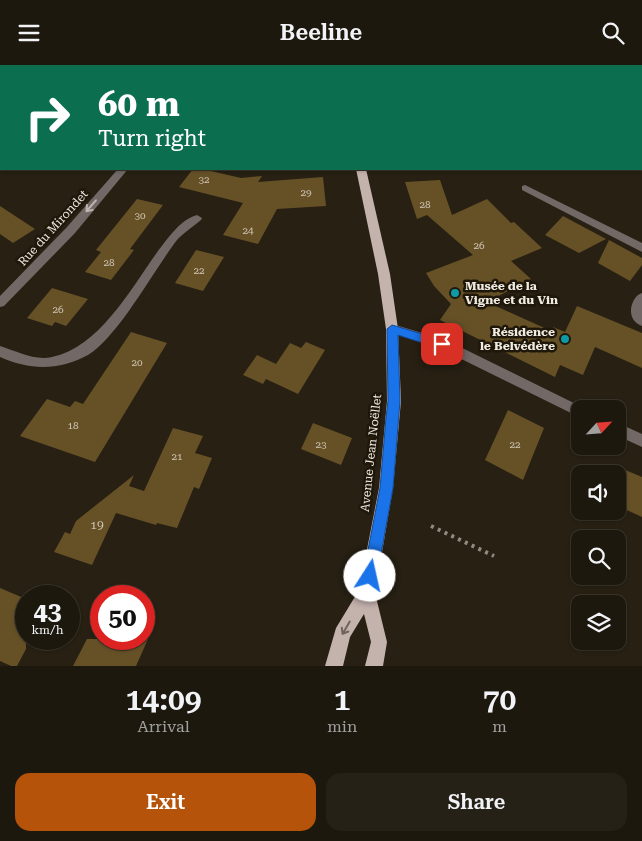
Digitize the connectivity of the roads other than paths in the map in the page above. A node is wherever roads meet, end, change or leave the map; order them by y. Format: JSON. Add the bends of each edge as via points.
{"nodes":[{"id":1,"x":122,"y":170,"type":"edge"},
{"id":2,"x":361,"y":170,"type":"edge"},
{"id":3,"x":525,"y":188,"type":"dead end"},
{"id":4,"x":197,"y":218,"type":"dead end"},
{"id":5,"x":642,"y":248,"type":"edge"},
{"id":6,"x":642,"y":297,"type":"edge"},
{"id":7,"x":0,"y":303,"type":"edge"},
{"id":8,"x":642,"y":321,"type":"edge"},
{"id":9,"x":392,"y":329,"type":"junction"},
{"id":10,"x":0,"y":351,"type":"edge"},
{"id":11,"x":571,"y":407,"type":"edge"},
{"id":12,"x":626,"y":433,"type":"edge"},
{"id":13,"x":642,"y":441,"type":"edge"},
{"id":14,"x":367,"y":593,"type":"junction"},
{"id":15,"x":334,"y":666,"type":"edge"},
{"id":16,"x":374,"y":666,"type":"edge"}],
"edges":[{"from":1,"to":7,"type":"street","name":"Rue du Mirondet","one_way":true},
{"from":2,"to":9,"type":"main road","name":"Avenue Jean Noëllet","via":[[384,274]]},
{"from":3,"to":5,"type":"street"},
{"from":4,"to":10,"type":"street","via":[[175,235],[107,330],[84,351],[51,363],[18,359]]},
{"from":6,"to":8,"type":"street","via":[[637,318]]},
{"from":9,"to":11,"type":"street","via":[[442,344]]},
{"from":9,"to":14,"type":"main road","name":"Avenue Jean Noëllet","via":[[394,401],[386,488]]},
{"from":12,"to":13,"type":"street"},
{"from":14,"to":15,"type":"main road","name":"Avenue Jean Noëllet","one_way":true,"via":[[342,634]]},
{"from":14,"to":16,"type":"main road","name":"Avenue Jean Noëllet","via":[[379,642]]}]}
